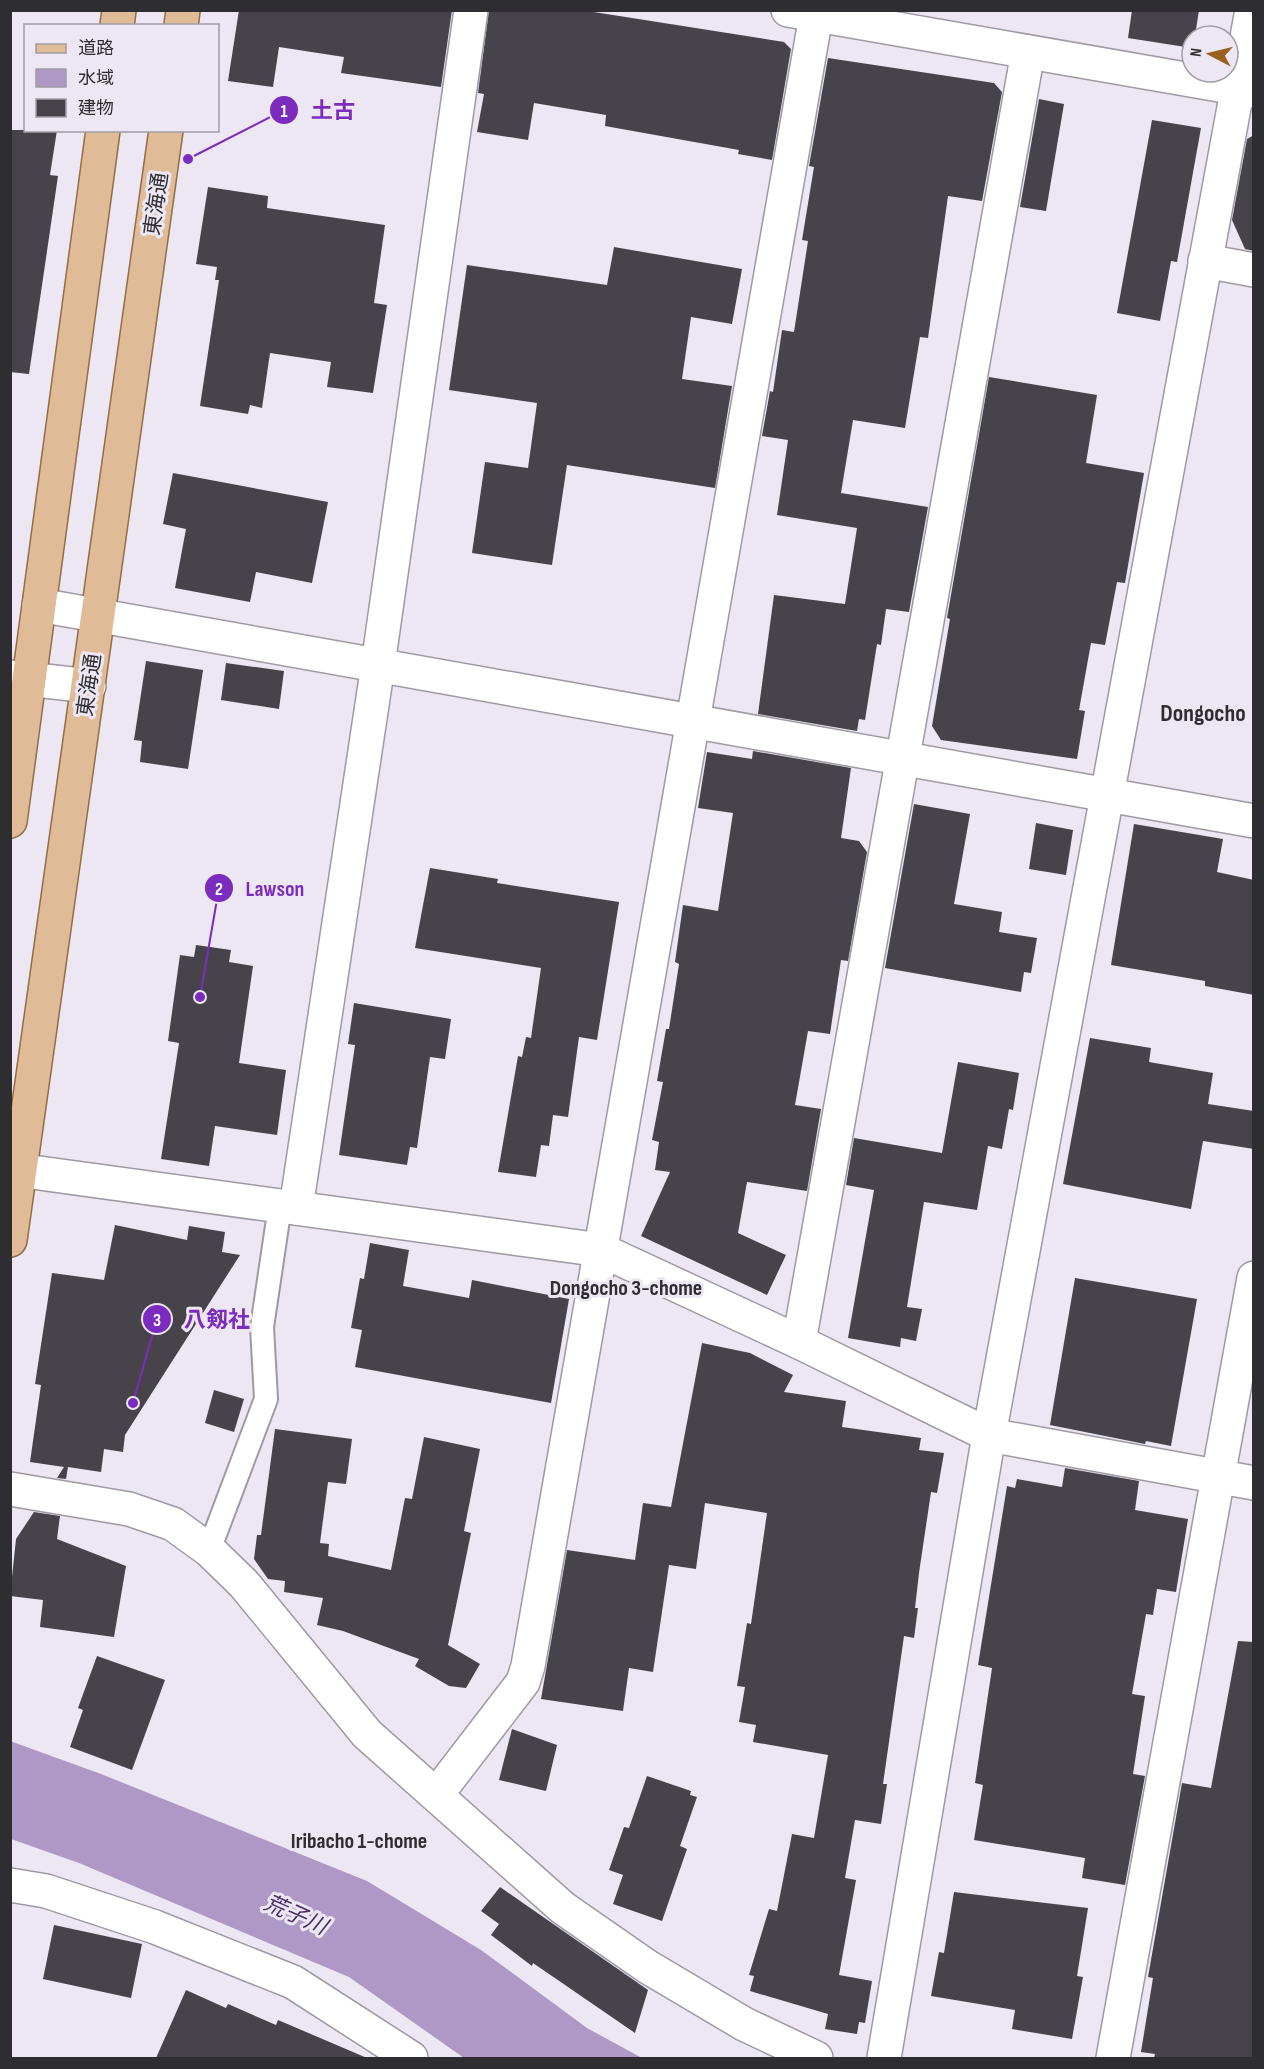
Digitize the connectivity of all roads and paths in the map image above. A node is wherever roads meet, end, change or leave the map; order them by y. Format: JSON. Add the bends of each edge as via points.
{"nodes":[{"id":1,"x":471,"y":10,"type":"edge"},
{"id":2,"x":1252,"y":10,"type":"edge"},
{"id":3,"x":807,"y":12,"type":"edge"},
{"id":4,"x":1028,"y":52,"type":"junction"},
{"id":5,"x":1245,"y":90,"type":"edge"},
{"id":6,"x":103,"y":132,"type":"edge"},
{"id":7,"x":166,"y":132,"type":"edge"},
{"id":8,"x":1205,"y":261,"type":"junction"},
{"id":9,"x":1254,"y":270,"type":"edge"},
{"id":10,"x":39,"y":605,"type":"junction"},
{"id":11,"x":99,"y":616,"type":"junction"},
{"id":12,"x":378,"y":665,"type":"junction"},
{"id":13,"x":20,"y":678,"type":"edge"},
{"id":14,"x":89,"y":686,"type":"junction"},
{"id":15,"x":692,"y":721,"type":"junction"},
{"id":16,"x":902,"y":759,"type":"junction"},
{"id":17,"x":1106,"y":795,"type":"junction"},
{"id":18,"x":10,"y":821,"type":"edge"},
{"id":19,"x":1254,"y":821,"type":"edge"},
{"id":20,"x":15,"y":1169,"type":"edge"},
{"id":21,"x":288,"y":1207,"type":"junction"},
{"id":22,"x":10,"y":1240,"type":"edge"},
{"id":23,"x":601,"y":1250,"type":"junction"},
{"id":24,"x":1254,"y":1278,"type":"edge"},
{"id":25,"x":799,"y":1342,"type":"junction"},
{"id":26,"x":989,"y":1436,"type":"junction"},
{"id":27,"x":1217,"y":1476,"type":"junction"},
{"id":28,"x":1254,"y":1483,"type":"edge"},
{"id":29,"x":10,"y":1489,"type":"edge"},
{"id":30,"x":209,"y":1550,"type":"junction"},
{"id":31,"x":437,"y":1794,"type":"junction"},
{"id":32,"x":10,"y":1884,"type":"edge"},
{"id":33,"x":411,"y":2058,"type":"edge"},
{"id":34,"x":816,"y":2058,"type":"edge"},
{"id":35,"x":884,"y":2058,"type":"edge"},
{"id":36,"x":1113,"y":2058,"type":"edge"}],
"edges":[{"from":1,"to":12,"type":"street"},
{"from":2,"to":5,"type":"street"},
{"from":3,"to":4,"type":"street"},
{"from":3,"to":15,"type":"street"},
{"from":4,"to":5,"type":"street"},
{"from":4,"to":16,"type":"street"},
{"from":5,"to":8,"type":"street"},
{"from":6,"to":10,"type":"main road"},
{"from":7,"to":11,"type":"main road","name":"東海通"},
{"from":8,"to":9,"type":"street"},
{"from":8,"to":17,"type":"street"},
{"from":10,"to":11,"type":"street"},
{"from":10,"to":13,"type":"main road"},
{"from":11,"to":12,"type":"street"},
{"from":11,"to":14,"type":"main road","name":"東海通"},
{"from":12,"to":15,"type":"street"},
{"from":12,"to":21,"type":"street"},
{"from":13,"to":14,"type":"street"},
{"from":13,"to":18,"type":"main road"},
{"from":14,"to":20,"type":"main road","name":"東海通"},
{"from":15,"to":16,"type":"street"},
{"from":15,"to":23,"type":"street"},
{"from":16,"to":17,"type":"street"},
{"from":16,"to":25,"type":"street"},
{"from":17,"to":19,"type":"street"},
{"from":17,"to":26,"type":"street"},
{"from":20,"to":21,"type":"street"},
{"from":20,"to":22,"type":"main road","name":"東海通"},
{"from":21,"to":23,"type":"street"},
{"from":21,"to":30,"type":"lane","via":[[262,1327],[266,1399]]},
{"from":23,"to":25,"type":"street"},
{"from":23,"to":31,"type":"street","via":[[528,1666],[523,1682]]},
{"from":24,"to":27,"type":"street"},
{"from":25,"to":26,"type":"street"},
{"from":26,"to":27,"type":"street"},
{"from":26,"to":35,"type":"street"},
{"from":27,"to":28,"type":"street"},
{"from":27,"to":36,"type":"street"},
{"from":29,"to":30,"type":"street","via":[[129,1509],[173,1524]]},
{"from":30,"to":31,"type":"street","via":[[244,1584],[367,1734]]},
{"from":31,"to":34,"type":"street","via":[[563,1908],[657,1972],[744,2024]]},
{"from":32,"to":33,"type":"street","via":[[46,1891],[155,1927],[293,1982]]}]}
